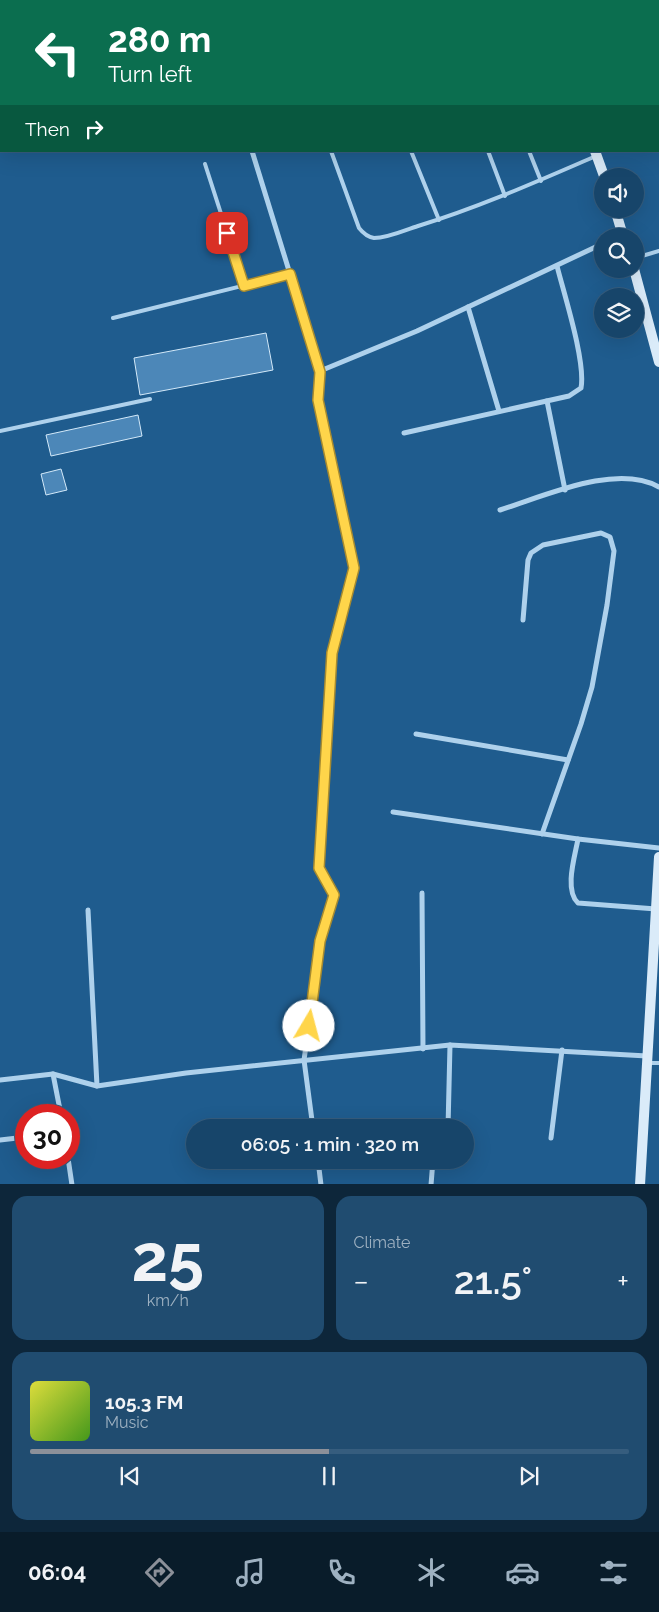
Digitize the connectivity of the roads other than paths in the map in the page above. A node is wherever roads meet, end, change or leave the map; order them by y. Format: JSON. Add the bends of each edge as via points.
{"nodes":[{"id":1,"x":252,"y":152,"type":"edge"},
{"id":2,"x":331,"y":152,"type":"edge"},
{"id":3,"x":411,"y":152,"type":"edge"},
{"id":4,"x":488,"y":152,"type":"edge"},
{"id":5,"x":529,"y":152,"type":"edge"},
{"id":6,"x":596,"y":154,"type":"edge"},
{"id":7,"x":205,"y":164,"type":"dead end"},
{"id":8,"x":601,"y":168,"type":"edge"},
{"id":9,"x":541,"y":181,"type":"junction"},
{"id":10,"x":505,"y":196,"type":"junction"},
{"id":11,"x":439,"y":220,"type":"junction"},
{"id":12,"x":594,"y":248,"type":"edge"},
{"id":13,"x":659,"y":251,"type":"edge"},
{"id":14,"x":644,"y":255,"type":"edge"},
{"id":15,"x":557,"y":266,"type":"junction"},
{"id":16,"x":290,"y":274,"type":"junction"},
{"id":17,"x":636,"y":278,"type":"edge"},
{"id":18,"x":244,"y":286,"type":"junction"},
{"id":19,"x":468,"y":308,"type":"junction"},
{"id":20,"x":113,"y":318,"type":"dead end"},
{"id":21,"x":659,"y":362,"type":"edge"},
{"id":22,"x":320,"y":372,"type":"junction"},
{"id":23,"x":150,"y":398,"type":"dead end"},
{"id":24,"x":547,"y":401,"type":"junction"},
{"id":25,"x":499,"y":412,"type":"junction"},
{"id":26,"x":0,"y":431,"type":"edge"},
{"id":27,"x":404,"y":433,"type":"dead end"},
{"id":28,"x":659,"y":487,"type":"edge"},
{"id":29,"x":565,"y":490,"type":"junction"},
{"id":30,"x":500,"y":510,"type":"dead end"},
{"id":31,"x":523,"y":620,"type":"dead end"},
{"id":32,"x":416,"y":734,"type":"dead end"},
{"id":33,"x":568,"y":760,"type":"junction"},
{"id":34,"x":394,"y":812,"type":"dead end"},
{"id":35,"x":542,"y":834,"type":"junction"},
{"id":36,"x":578,"y":839,"type":"junction"},
{"id":37,"x":659,"y":848,"type":"edge"},
{"id":38,"x":659,"y":858,"type":"edge"},
{"id":39,"x":422,"y":893,"type":"dead end"},
{"id":40,"x":656,"y":909,"type":"junction"},
{"id":41,"x":88,"y":910,"type":"dead end"},
{"id":42,"x":450,"y":1045,"type":"junction"},
{"id":43,"x":424,"y":1049,"type":"junction"},
{"id":44,"x":562,"y":1050,"type":"junction"},
{"id":45,"x":648,"y":1059,"type":"junction"},
{"id":46,"x":304,"y":1060,"type":"junction"},
{"id":47,"x":659,"y":1063,"type":"edge"},
{"id":48,"x":53,"y":1074,"type":"junction"},
{"id":49,"x":0,"y":1080,"type":"edge"},
{"id":50,"x":97,"y":1086,"type":"junction"},
{"id":51,"x":60,"y":1104,"type":"edge"},
{"id":52,"x":312,"y":1119,"type":"edge"},
{"id":53,"x":448,"y":1119,"type":"edge"},
{"id":54,"x":15,"y":1138,"type":"edge"},
{"id":55,"x":551,"y":1138,"type":"dead end"},
{"id":56,"x":0,"y":1140,"type":"edge"},
{"id":57,"x":70,"y":1169,"type":"edge"},
{"id":58,"x":319,"y":1169,"type":"edge"},
{"id":59,"x":432,"y":1169,"type":"edge"},
{"id":60,"x":72,"y":1184,"type":"edge"},
{"id":61,"x":321,"y":1184,"type":"edge"},
{"id":62,"x":431,"y":1184,"type":"edge"},
{"id":63,"x":640,"y":1184,"type":"edge"}],
"edges":[{"from":1,"to":16,"type":"street"},
{"from":2,"to":11,"type":"lane","via":[[357,222],[365,235],[385,237]]},
{"from":3,"to":11,"type":"lane"},
{"from":4,"to":10,"type":"lane"},
{"from":5,"to":9,"type":"lane"},
{"from":6,"to":8,"type":"street"},
{"from":6,"to":9,"type":"lane"},
{"from":7,"to":18,"type":"lane"},
{"from":9,"to":10,"type":"lane"},
{"from":10,"to":11,"type":"lane"},
{"from":12,"to":15,"type":"street"},
{"from":13,"to":14,"type":"lane"},
{"from":15,"to":19,"type":"street"},
{"from":15,"to":24,"type":"street","via":[[579,355],[582,381],[576,392]]},
{"from":16,"to":18,"type":"lane"},
{"from":16,"to":22,"type":"street"},
{"from":17,"to":21,"type":"street"},
{"from":18,"to":20,"type":"lane"},
{"from":19,"to":22,"type":"street"},
{"from":19,"to":25,"type":"street"},
{"from":22,"to":46,"type":"street","via":[[318,400],[354,568],[332,653],[319,868],[334,895],[320,941]]},
{"from":23,"to":26,"type":"lane"},
{"from":24,"to":25,"type":"street"},
{"from":24,"to":29,"type":"street"},
{"from":25,"to":27,"type":"street"},
{"from":28,"to":29,"type":"street","via":[[637,479],[614,477]]},
{"from":29,"to":30,"type":"street"},
{"from":31,"to":33,"type":"street","via":[[528,560],[534,549],[601,533],[610,537],[614,551],[592,687]]},
{"from":32,"to":33,"type":"street"},
{"from":33,"to":35,"type":"street"},
{"from":34,"to":35,"type":"street"},
{"from":35,"to":36,"type":"street"},
{"from":36,"to":37,"type":"street"},
{"from":36,"to":40,"type":"street","via":[[570,890],[573,898],[578,902]]},
{"from":38,"to":40,"type":"street"},
{"from":39,"to":43,"type":"street"},
{"from":40,"to":45,"type":"street"},
{"from":41,"to":50,"type":"street"},
{"from":42,"to":43,"type":"street"},
{"from":42,"to":44,"type":"street"},
{"from":42,"to":53,"type":"street"},
{"from":43,"to":46,"type":"street"},
{"from":44,"to":45,"type":"street"},
{"from":44,"to":55,"type":"street"},
{"from":45,"to":47,"type":"lane"},
{"from":45,"to":63,"type":"street"},
{"from":46,"to":50,"type":"street"},
{"from":46,"to":52,"type":"street"},
{"from":48,"to":49,"type":"street"},
{"from":48,"to":50,"type":"street"},
{"from":48,"to":51,"type":"street"},
{"from":54,"to":56,"type":"street"},
{"from":57,"to":60,"type":"street"},
{"from":58,"to":61,"type":"street"},
{"from":59,"to":62,"type":"street"}]}
